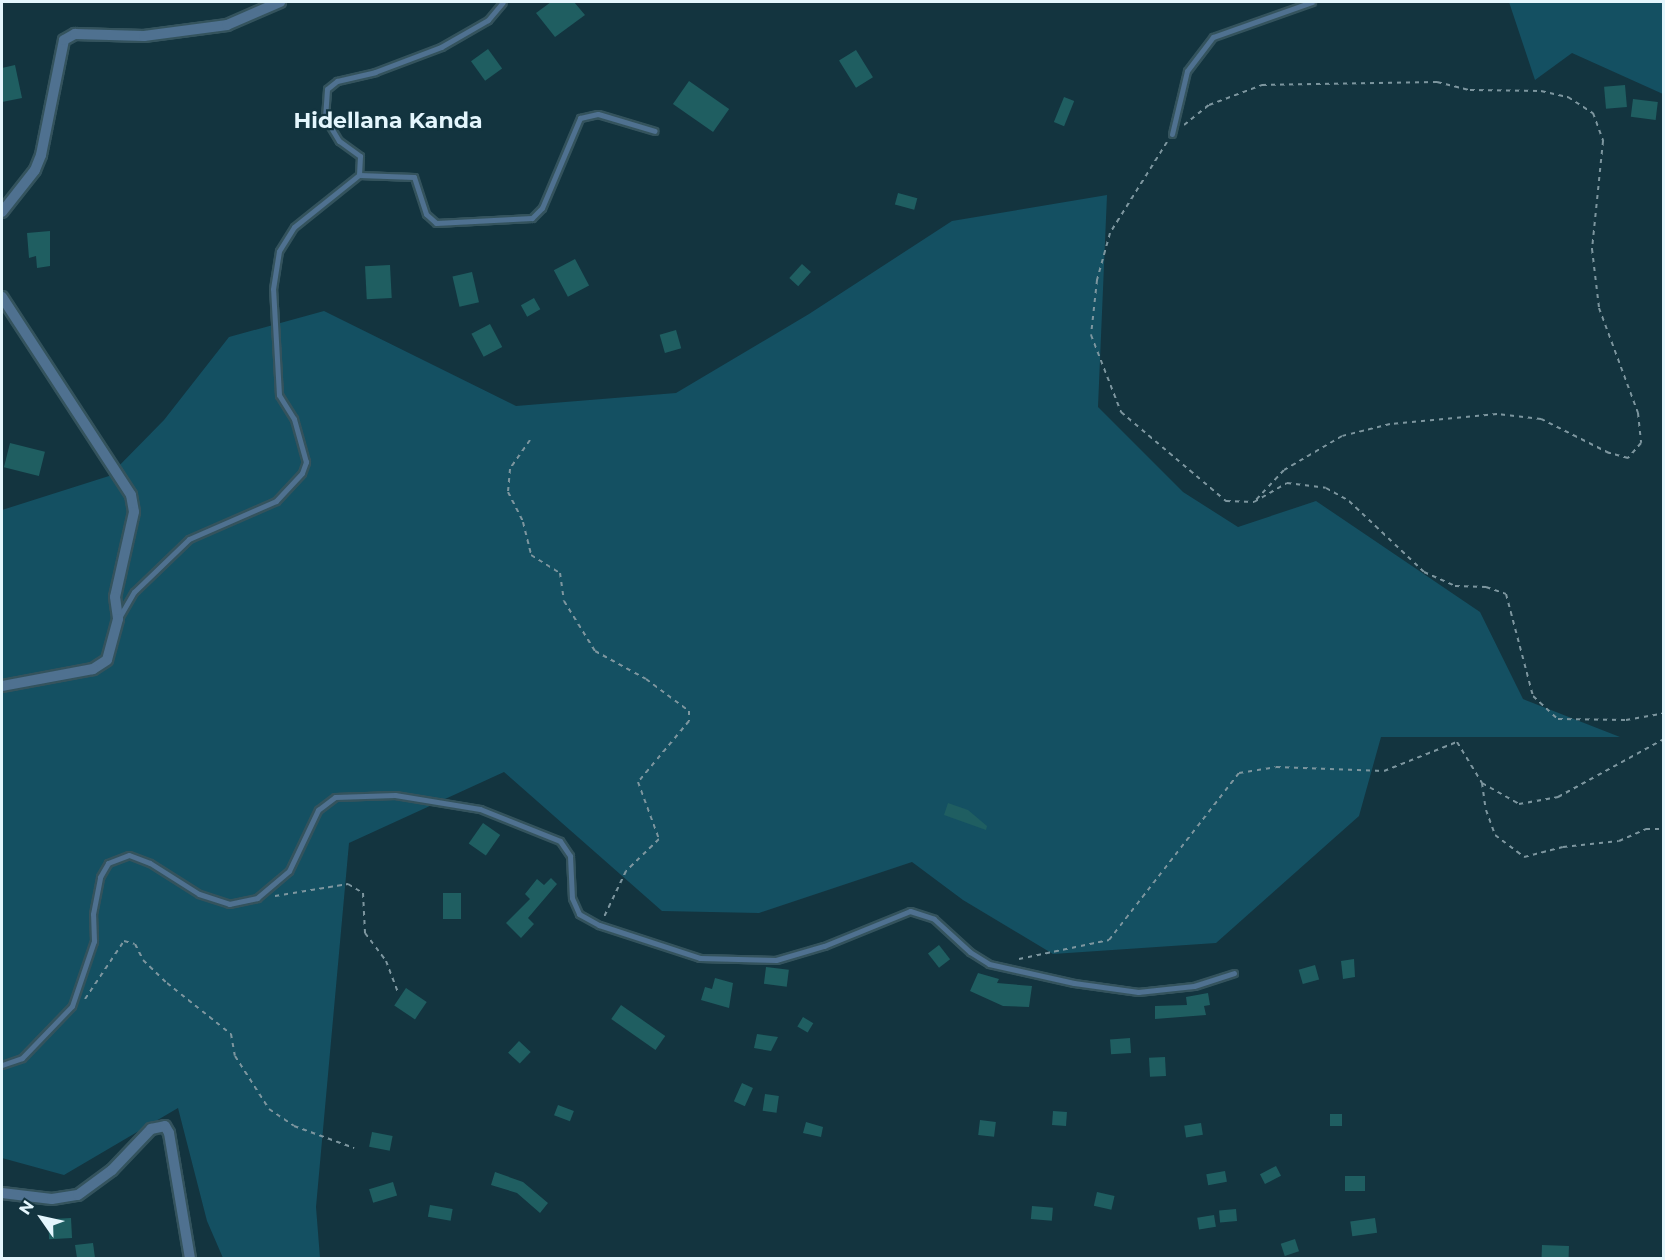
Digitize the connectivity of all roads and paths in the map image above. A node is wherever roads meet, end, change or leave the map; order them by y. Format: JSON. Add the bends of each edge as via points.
{"nodes":[{"id":1,"x":280,"y":2,"type":"edge"},
{"id":2,"x":503,"y":2,"type":"edge"},
{"id":3,"x":1312,"y":2,"type":"edge"},
{"id":4,"x":655,"y":131,"type":"dead end"},
{"id":5,"x":1172,"y":134,"type":"junction"},
{"id":6,"x":359,"y":175,"type":"junction"},
{"id":7,"x":2,"y":212,"type":"edge"},
{"id":8,"x":2,"y":297,"type":"edge"},
{"id":9,"x":530,"y":440,"type":"dead end"},
{"id":10,"x":1254,"y":502,"type":"junction"},
{"id":11,"x":118,"y":619,"type":"junction"},
{"id":12,"x":2,"y":686,"type":"edge"},
{"id":13,"x":1664,"y":713,"type":"edge"},
{"id":14,"x":1664,"y":740,"type":"edge"},
{"id":15,"x":1482,"y":783,"type":"junction"},
{"id":16,"x":1664,"y":829,"type":"edge"},
{"id":17,"x":257,"y":898,"type":"junction"},
{"id":18,"x":599,"y":925,"type":"junction"},
{"id":19,"x":1012,"y":960,"type":"dead end"},
{"id":20,"x":1234,"y":973,"type":"dead end"},
{"id":21,"x":398,"y":992,"type":"dead end"},
{"id":22,"x":72,"y":1006,"type":"junction"},
{"id":23,"x":2,"y":1065,"type":"edge"},
{"id":24,"x":354,"y":1148,"type":"dead end"},
{"id":25,"x":2,"y":1193,"type":"edge"},
{"id":26,"x":190,"y":1258,"type":"edge"}],
"edges":[{"from":1,"to":7,"type":"street","via":[[227,25],[144,36],[75,34],[64,39],[41,155],[35,170]]},
{"from":2,"to":6,"type":"lane","via":[[488,20],[441,47],[375,72],[337,81],[327,89],[325,118],[339,141],[360,156]]},
{"from":3,"to":5,"type":"lane","via":[[1213,37],[1187,71]]},
{"from":4,"to":6,"type":"lane","via":[[598,114],[580,118],[542,208],[532,218],[436,223],[426,214],[414,177]]},
{"from":5,"to":10,"type":"path","via":[[1110,233],[1097,280],[1091,335],[1121,412],[1226,501]]},
{"from":5,"to":10,"type":"path","via":[[1209,105],[1262,85],[1437,82],[1470,90],[1541,92],[1568,97],[1593,113],[1603,141],[1592,249],[1599,308],[1638,413],[1641,443],[1628,458],[1609,453],[1541,419],[1497,414],[1390,424],[1342,436],[1284,470]]},
{"from":6,"to":11,"type":"lane","via":[[294,227],[279,251],[273,289],[275,374],[279,395],[294,419],[306,462],[302,473],[276,501],[189,539],[134,592]]},
{"from":8,"to":11,"type":"street","via":[[131,495],[134,512],[115,597]]},
{"from":9,"to":18,"type":"path","via":[[510,470],[508,492],[524,522],[531,555],[560,573],[564,601],[595,651],[646,679],[689,711],[689,721],[638,782],[659,838],[626,872]]},
{"from":10,"to":13,"type":"path","via":[[1287,483],[1326,488],[1349,501],[1424,572],[1455,586],[1486,587],[1506,594],[1533,696],[1558,719],[1626,720]]},
{"from":11,"to":12,"type":"street","via":[[107,660],[93,669]]},
{"from":14,"to":15,"type":"path","via":[[1558,797],[1519,804]]},
{"from":15,"to":16,"type":"path","via":[[1495,835],[1524,856],[1619,841],[1646,829]]},
{"from":15,"to":19,"type":"path","via":[[1457,742],[1384,771],[1276,767],[1239,774],[1109,940]]},
{"from":17,"to":18,"type":"lane","via":[[289,871],[318,810],[335,797],[395,795],[480,809],[560,841],[570,856],[572,898],[579,914]]},
{"from":17,"to":21,"type":"path","via":[[348,884],[363,893],[365,933],[386,961]]},
{"from":17,"to":22,"type":"lane","via":[[230,904],[199,894],[129,855],[108,863],[100,877],[93,914],[94,941]]},
{"from":18,"to":20,"type":"lane","via":[[700,958],[776,960],[824,946],[910,911],[934,919],[989,964],[1074,983],[1138,992],[1194,986]]},
{"from":22,"to":23,"type":"lane","via":[[22,1058]]},
{"from":22,"to":24,"type":"path","via":[[87,998],[110,957],[124,941],[135,944],[143,960],[167,983],[231,1034],[235,1056],[269,1109],[294,1126]]},
{"from":25,"to":26,"type":"street","via":[[52,1198],[78,1195],[112,1170],[152,1129],[165,1126],[170,1133]]}]}
